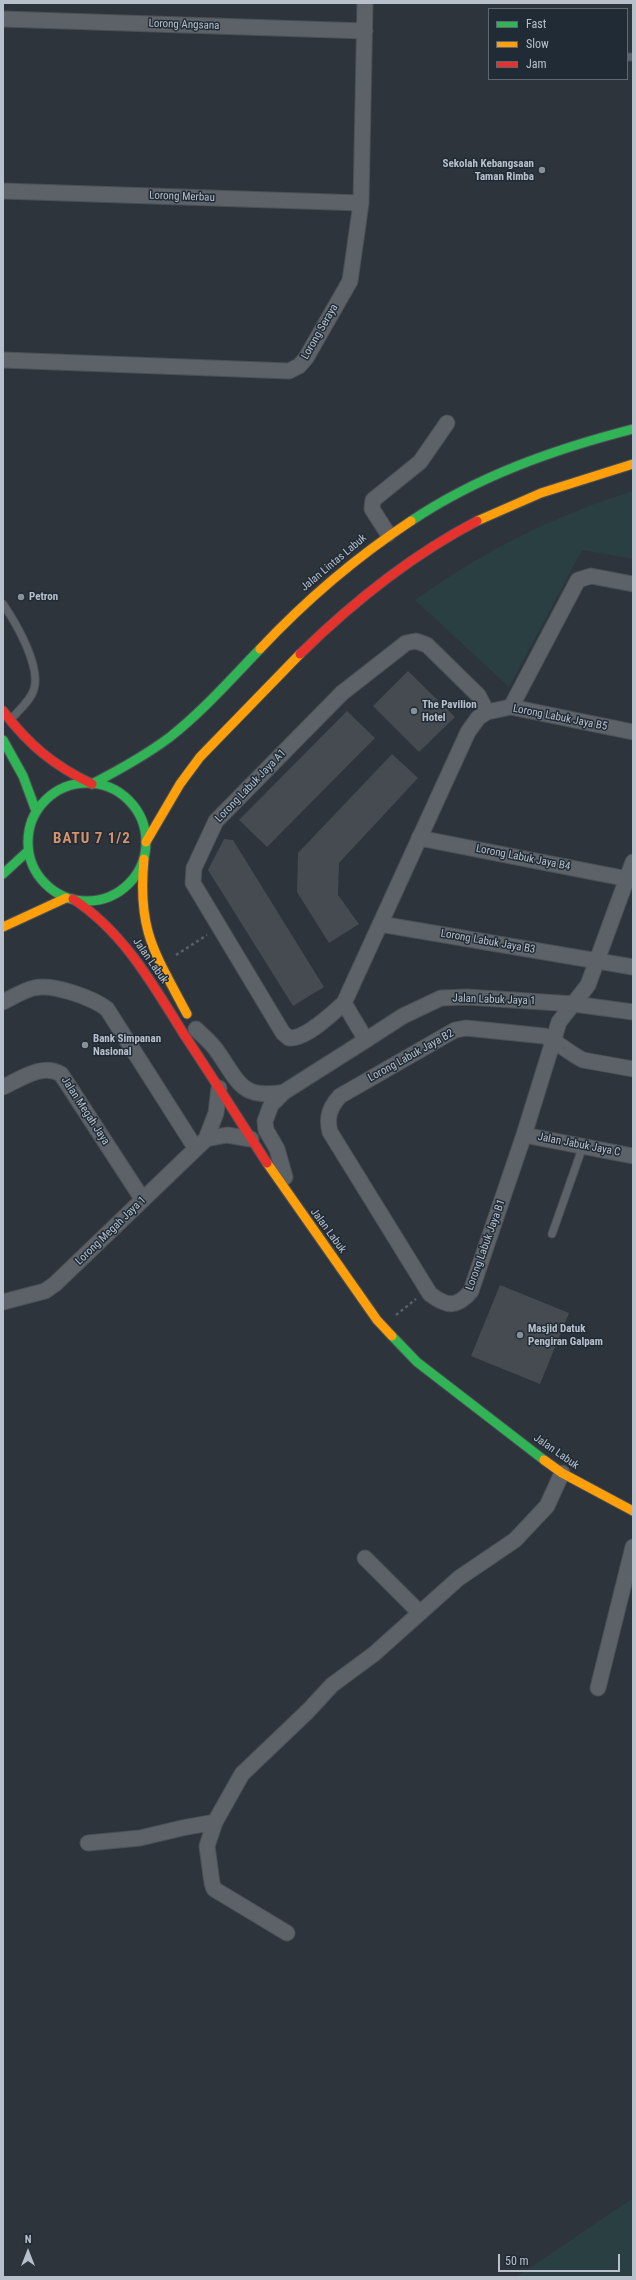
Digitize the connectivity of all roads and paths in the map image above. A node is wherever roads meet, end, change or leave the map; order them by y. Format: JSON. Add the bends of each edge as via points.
{"nodes":[{"id":1,"x":365,"y":3,"type":"edge"},
{"id":2,"x":3,"y":19,"type":"edge"},
{"id":3,"x":365,"y":31,"type":"junction"},
{"id":4,"x":3,"y":191,"type":"edge"},
{"id":5,"x":361,"y":203,"type":"junction"},
{"id":6,"x":3,"y":360,"type":"edge"},
{"id":7,"x":447,"y":423,"type":"dead end"},
{"id":8,"x":633,"y":429,"type":"edge"},
{"id":9,"x":633,"y":464,"type":"edge"},
{"id":10,"x":388,"y":534,"type":"junction"},
{"id":11,"x":633,"y":584,"type":"edge"},
{"id":12,"x":3,"y":604,"type":"edge"},
{"id":13,"x":511,"y":707,"type":"junction"},
{"id":14,"x":3,"y":711,"type":"edge"},
{"id":15,"x":487,"y":712,"type":"junction"},
{"id":16,"x":10,"y":720,"type":"junction"},
{"id":17,"x":633,"y":732,"type":"edge"},
{"id":18,"x":3,"y":740,"type":"edge"},
{"id":19,"x":92,"y":784,"type":"junction"},
{"id":20,"x":36,"y":811,"type":"junction"},
{"id":21,"x":419,"y":838,"type":"junction"},
{"id":22,"x":146,"y":842,"type":"junction"},
{"id":23,"x":28,"y":851,"type":"junction"},
{"id":24,"x":144,"y":859,"type":"junction"},
{"id":25,"x":633,"y":862,"type":"edge"},
{"id":26,"x":3,"y":874,"type":"edge"},
{"id":27,"x":630,"y":880,"type":"edge"},
{"id":28,"x":69,"y":899,"type":"junction"},
{"id":29,"x":380,"y":924,"type":"junction"},
{"id":30,"x":3,"y":926,"type":"edge"},
{"id":31,"x":220,"y":928,"type":"junction"},
{"id":32,"x":596,"y":960,"type":"junction"},
{"id":33,"x":161,"y":964,"type":"junction"},
{"id":34,"x":633,"y":967,"type":"edge"},
{"id":35,"x":3,"y":1002,"type":"edge"},
{"id":36,"x":344,"y":1003,"type":"junction"},
{"id":37,"x":574,"y":1004,"type":"junction"},
{"id":38,"x":633,"y":1012,"type":"edge"},
{"id":39,"x":196,"y":1029,"type":"junction"},
{"id":40,"x":366,"y":1040,"type":"junction"},
{"id":41,"x":554,"y":1041,"type":"junction"},
{"id":42,"x":633,"y":1069,"type":"edge"},
{"id":43,"x":3,"y":1087,"type":"edge"},
{"id":44,"x":226,"y":1089,"type":"junction"},
{"id":45,"x":284,"y":1092,"type":"junction"},
{"id":46,"x":328,"y":1114,"type":"joint"},
{"id":47,"x":249,"y":1116,"type":"dead end"},
{"id":48,"x":524,"y":1135,"type":"junction"},
{"id":49,"x":251,"y":1139,"type":"junction"},
{"id":50,"x":201,"y":1144,"type":"junction"},
{"id":51,"x":583,"y":1146,"type":"junction"},
{"id":52,"x":633,"y":1156,"type":"edge"},
{"id":53,"x":286,"y":1176,"type":"junction"},
{"id":54,"x":143,"y":1200,"type":"junction"},
{"id":55,"x":552,"y":1234,"type":"dead end"},
{"id":56,"x":421,"y":1295,"type":"dead end"},
{"id":57,"x":374,"y":1298,"type":"dead end"},
{"id":58,"x":3,"y":1302,"type":"edge"},
{"id":59,"x":392,"y":1318,"type":"dead end"},
{"id":60,"x":445,"y":1372,"type":"dead end"},
{"id":61,"x":565,"y":1467,"type":"junction"},
{"id":62,"x":627,"y":1497,"type":"dead end"},
{"id":63,"x":633,"y":1511,"type":"edge"},
{"id":64,"x":633,"y":1546,"type":"edge"},
{"id":65,"x":365,"y":1558,"type":"dead end"},
{"id":66,"x":420,"y":1613,"type":"junction"},
{"id":67,"x":598,"y":1688,"type":"dead end"},
{"id":68,"x":215,"y":1822,"type":"junction"},
{"id":69,"x":88,"y":1843,"type":"dead end"},
{"id":70,"x":287,"y":1933,"type":"dead end"}],
"edges":[{"from":1,"to":3,"type":"street","name":"Lorong Seraya"},
{"from":2,"to":3,"type":"street","name":"Lorong Angsana"},
{"from":3,"to":5,"type":"street","name":"Lorong Seraya"},
{"from":4,"to":5,"type":"street","name":"Lorong Merbau"},
{"from":5,"to":6,"type":"street","name":"Lorong Seraya","via":[[350,281],[306,358],[300,366],[289,371]]},
{"from":7,"to":10,"type":"street","via":[[420,462],[373,500],[372,509]]},
{"from":8,"to":10,"type":"main road","name":"Jalan Lintas Labuk","via":[[595,437],[491,476],[435,505]]},
{"from":9,"to":22,"type":"main road","via":[[517,501],[453,533],[399,568],[356,602],[279,675],[199,758],[179,785]]},
{"from":10,"to":19,"type":"main road","name":"Jalan Lintas Labuk","via":[[302,606],[180,729],[123,767]]},
{"from":11,"to":13,"type":"street","via":[[591,576],[578,580]]},
{"from":12,"to":16,"type":"lane","via":[[30,653],[36,678],[34,690],[28,700]]},
{"from":13,"to":15,"type":"street","name":"Lorong Labuk Jaya B5"},
{"from":13,"to":17,"type":"street","name":"Lorong Labuk Jaya B5"},
{"from":14,"to":16,"type":"main road"},
{"from":15,"to":21,"type":"street","via":[[478,718],[468,732]]},
{"from":15,"to":31,"type":"street","name":"Lorong Labuk Jaya A1","via":[[478,694],[427,645],[416,641],[406,643],[342,693],[216,822],[192,876],[193,883]]},
{"from":16,"to":19,"type":"main road","via":[[39,753],[59,768]]},
{"from":18,"to":20,"type":"main road","via":[[23,776]]},
{"from":19,"to":20,"type":"main road","via":[[60,790],[51,795]]},
{"from":19,"to":22,"type":"main road","via":[[109,788],[124,796],[143,825]]},
{"from":20,"to":23,"type":"main road","via":[[30,824]]},
{"from":21,"to":27,"type":"street","name":"Lorong Labuk Jaya B4"},
{"from":21,"to":29,"type":"street"},
{"from":22,"to":24,"type":"main road"},
{"from":23,"to":26,"type":"main road"},
{"from":23,"to":28,"type":"main road","via":[[34,869],[45,884]]},
{"from":24,"to":28,"type":"main road","via":[[136,876],[124,888],[113,894],[90,901]]},
{"from":24,"to":33,"type":"main road","name":"Jalan Labuk","via":[[141,892],[143,917],[150,944]]},
{"from":25,"to":27,"type":"street","name":"Lorong Labuk Jaya B1"},
{"from":27,"to":32,"type":"street","name":"Lorong Labuk Jaya B1"},
{"from":28,"to":30,"type":"main road"},
{"from":28,"to":44,"type":"main road","name":"Jalan Labuk","via":[[93,912],[118,936]]},
{"from":29,"to":32,"type":"street","name":"Lorong Labuk Jaya B3"},
{"from":29,"to":36,"type":"street"},
{"from":31,"to":33,"type":"path"},
{"from":31,"to":36,"type":"street","name":"Lorong Labuk Jaya A1","via":[[286,1036],[297,1037],[329,1018]]},
{"from":32,"to":34,"type":"street","name":"Lorong Labuk Jaya B3"},
{"from":32,"to":37,"type":"street","name":"Lorong Labuk Jaya B1","via":[[588,985]]},
{"from":33,"to":39,"type":"main road","name":"Jalan Labuk"},
{"from":35,"to":50,"type":"street","via":[[33,988],[47,987],[95,1000],[107,1009]]},
{"from":36,"to":40,"type":"street"},
{"from":37,"to":38,"type":"street","name":"Jalan Labuk Jaya 1"},
{"from":37,"to":40,"type":"street","name":"Jalan Labuk Jaya 1","via":[[467,997],[441,998],[403,1016]]},
{"from":37,"to":41,"type":"street","name":"Lorong Labuk Jaya B1","via":[[559,1022]]},
{"from":39,"to":44,"type":"main road","name":"Jalan Labuk"},
{"from":39,"to":45,"type":"street","via":[[217,1051],[241,1086],[259,1094]]},
{"from":40,"to":45,"type":"street","name":"Jalan Labuk Jaya 1"},
{"from":41,"to":42,"type":"street","name":"Lorong Labuk Jaya B2","via":[[583,1060]]},
{"from":41,"to":46,"type":"street","name":"Lorong Labuk Jaya B2","via":[[544,1036],[466,1028],[455,1030],[340,1096],[332,1104]]},
{"from":41,"to":48,"type":"street","name":"Lorong Labuk Jaya B1"},
{"from":43,"to":54,"type":"street","name":"Jalan Megah Jaya","via":[[42,1069],[53,1069],[61,1074]]},
{"from":44,"to":49,"type":"main road","name":"Jalan Labuk"},
{"from":44,"to":50,"type":"street","name":"Lorong Megah Jaya 1"},
{"from":45,"to":53,"type":"street","via":[[272,1105],[265,1121],[266,1130],[277,1149]]},
{"from":46,"to":48,"type":"street","name":"Lorong Labuk Jaya B1","via":[[330,1132],[430,1294],[441,1302],[452,1304],[464,1300],[471,1291]]},
{"from":47,"to":53,"type":"main road","name":"Jalan Labuk"},
{"from":48,"to":51,"type":"street","name":"Jalan Jabuk Jaya C"},
{"from":49,"to":50,"type":"street","via":[[227,1135]]},
{"from":49,"to":61,"type":"main road","name":"Jalan Labuk","via":[[302,1216],[377,1320],[418,1362],[450,1389]]},
{"from":50,"to":54,"type":"street","name":"Lorong Megah Jaya 1"},
{"from":51,"to":52,"type":"street","name":"Jalan Jabuk Jaya C"},
{"from":51,"to":55,"type":"lane"},
{"from":53,"to":57,"type":"main road","name":"Jalan Labuk"},
{"from":54,"to":58,"type":"street","name":"Lorong Megah Jaya 1","via":[[50,1288]]},
{"from":56,"to":59,"type":"path"},
{"from":60,"to":61,"type":"main road","name":"Jalan Labuk"},
{"from":61,"to":62,"type":"main road","name":"Jalan Labuk"},
{"from":61,"to":63,"type":"main road","name":"Jalan Labuk"},
{"from":61,"to":66,"type":"street","via":[[547,1506],[515,1540],[459,1578]]},
{"from":64,"to":67,"type":"street"},
{"from":65,"to":66,"type":"street"},
{"from":66,"to":68,"type":"street","via":[[374,1654],[332,1685],[242,1774]]},
{"from":68,"to":69,"type":"street","via":[[140,1838]]},
{"from":68,"to":70,"type":"street","via":[[207,1846],[214,1889]]}]}
